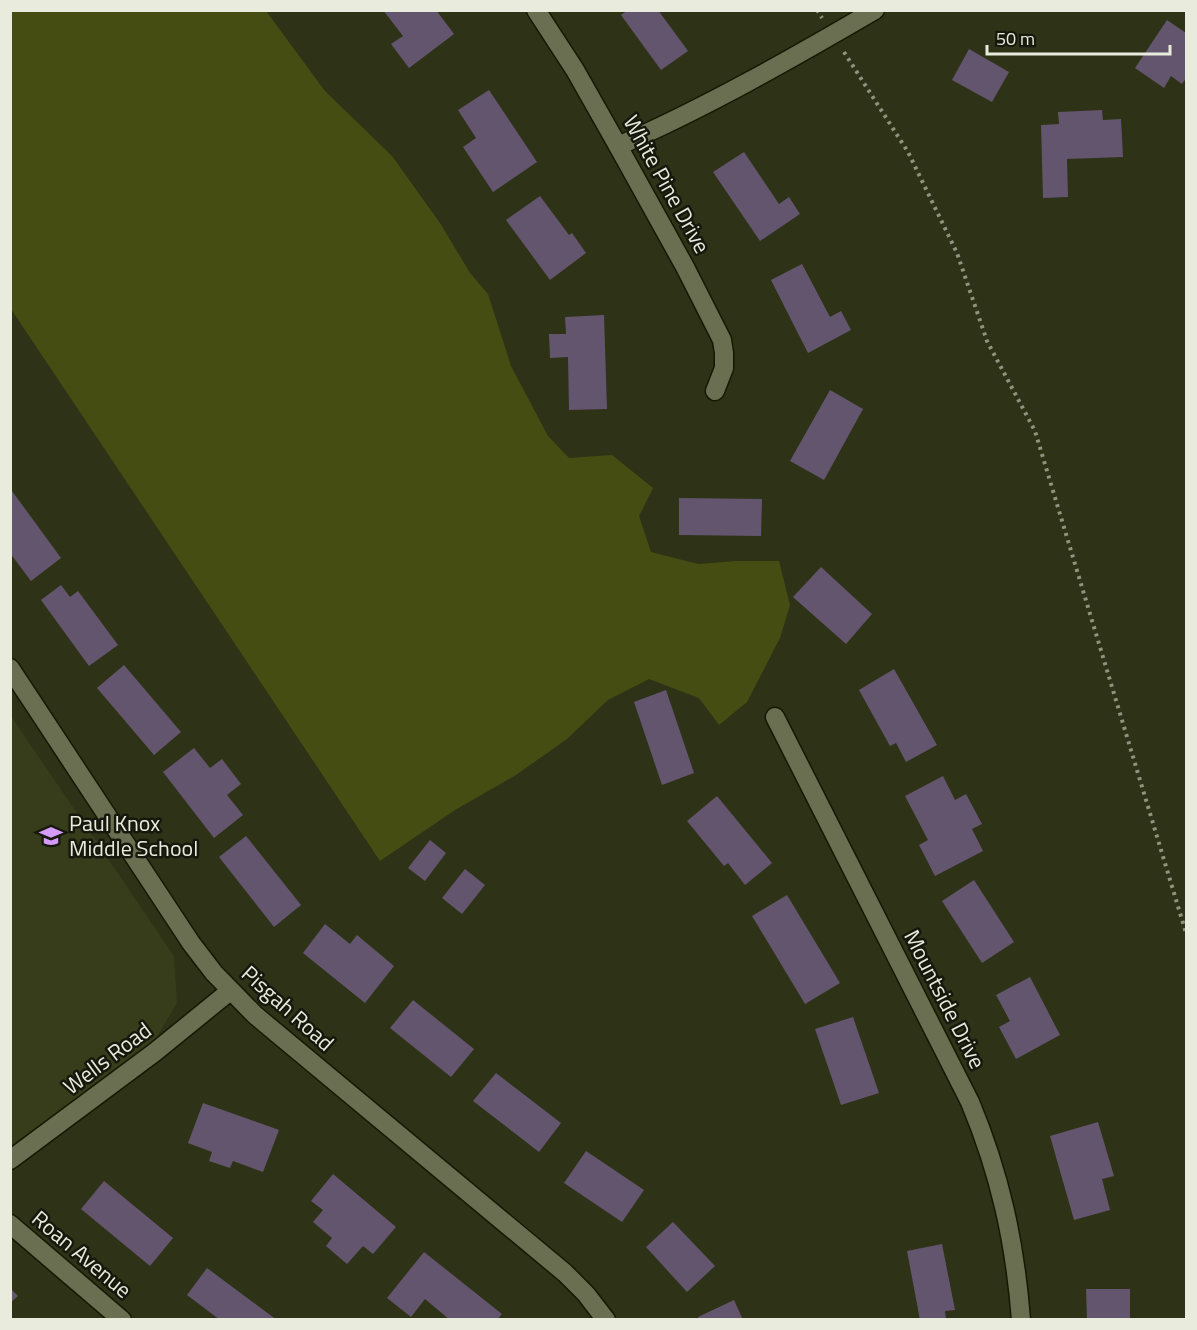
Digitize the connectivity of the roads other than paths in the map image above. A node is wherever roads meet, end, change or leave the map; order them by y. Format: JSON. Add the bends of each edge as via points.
{"nodes":[{"id":1,"x":536,"y":10,"type":"edge"},
{"id":2,"x":875,"y":10,"type":"edge"},
{"id":3,"x":618,"y":146,"type":"junction"},
{"id":4,"x":715,"y":391,"type":"dead end"},
{"id":5,"x":10,"y":668,"type":"edge"},
{"id":6,"x":775,"y":717,"type":"dead end"},
{"id":7,"x":230,"y":991,"type":"junction"},
{"id":8,"x":10,"y":1160,"type":"edge"},
{"id":9,"x":10,"y":1224,"type":"edge"},
{"id":10,"x":123,"y":1320,"type":"edge"},
{"id":11,"x":606,"y":1320,"type":"edge"},
{"id":12,"x":1021,"y":1320,"type":"edge"}],
"edges":[{"from":1,"to":3,"type":"street","name":"White Pine Drive"},
{"from":2,"to":3,"type":"street","via":[[745,85]]},
{"from":3,"to":4,"type":"street","name":"White Pine Drive","via":[[722,340],[724,368]]},
{"from":5,"to":7,"type":"street","name":"Pisgah Road","via":[[191,943]]},
{"from":6,"to":12,"type":"street","name":"Mountside Drive","via":[[970,1102],[986,1141],[1008,1222]]},
{"from":7,"to":8,"type":"street","name":"Wells Road"},
{"from":7,"to":11,"type":"street","name":"Pisgah Road","via":[[565,1273]]},
{"from":9,"to":10,"type":"street","name":"Roan Avenue"}]}
